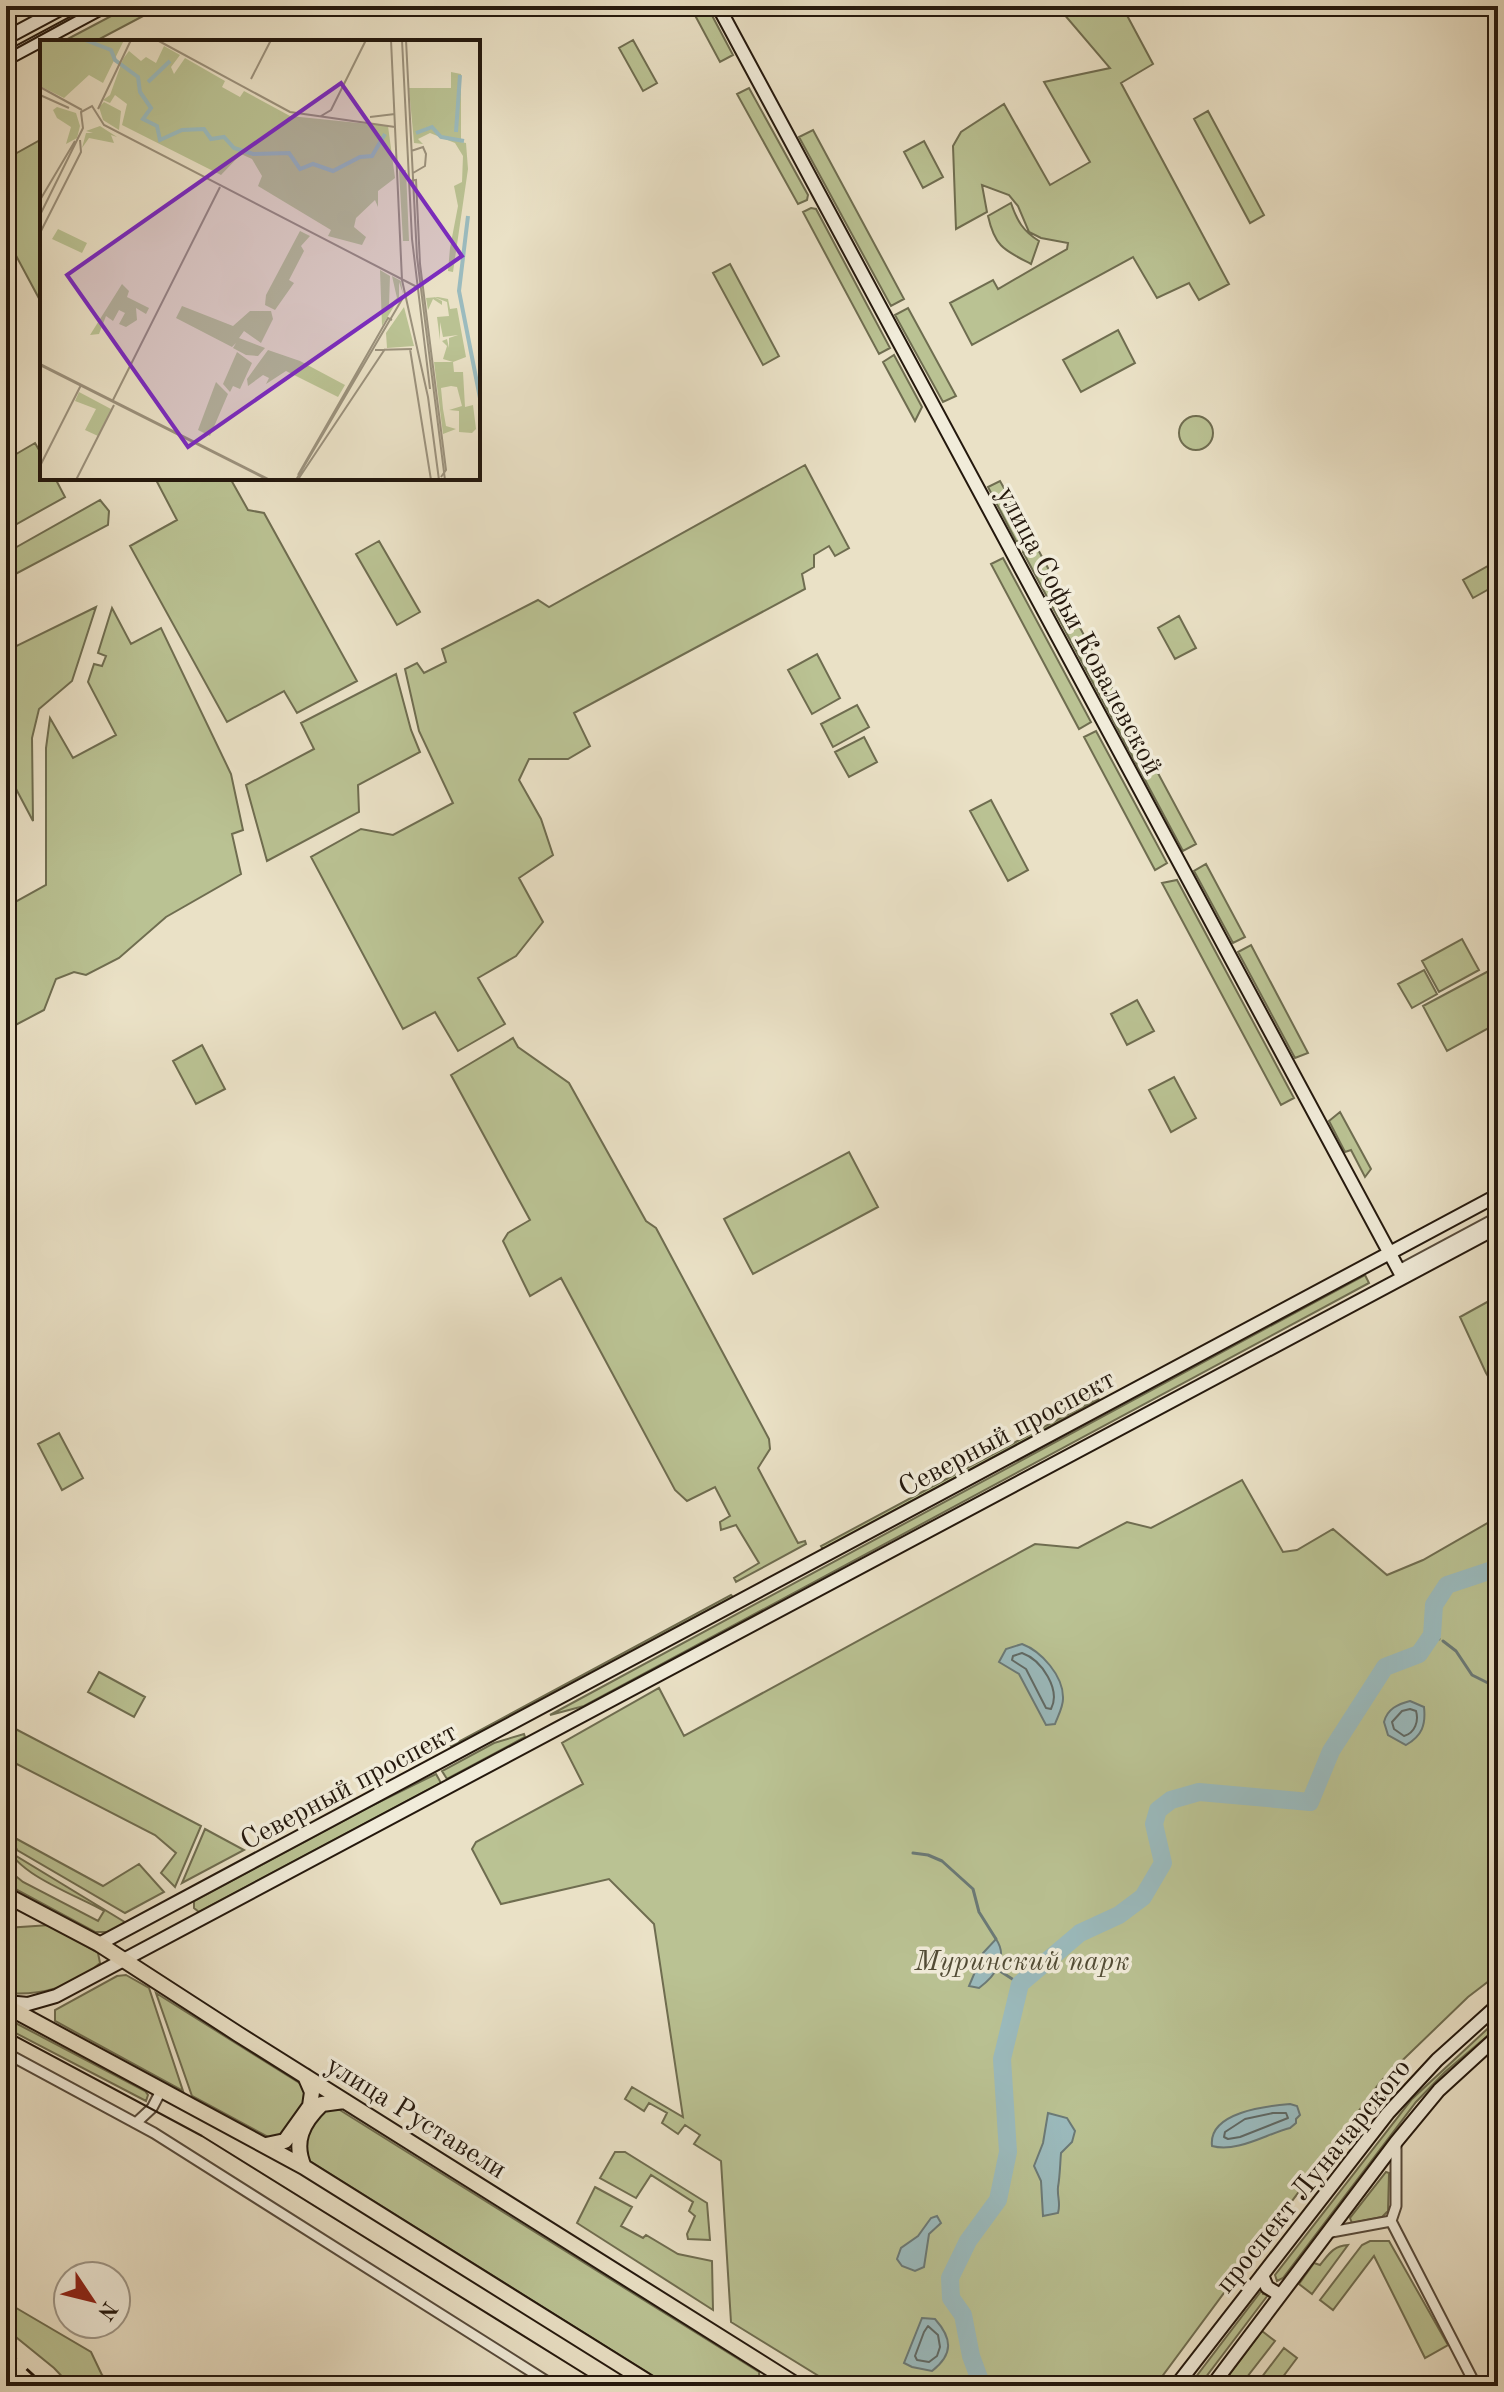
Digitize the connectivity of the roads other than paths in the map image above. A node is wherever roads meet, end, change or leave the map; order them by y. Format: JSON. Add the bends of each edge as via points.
{"nodes":[{"id":1,"x":66,"y":6,"type":"edge"},
{"id":2,"x":105,"y":6,"type":"edge"},
{"id":3,"x":718,"y":6,"type":"edge"},
{"id":4,"x":6,"y":38,"type":"edge"},
{"id":5,"x":41,"y":40,"type":"edge"},
{"id":6,"x":40,"y":41,"type":"edge"},
{"id":7,"x":6,"y":59,"type":"edge"},
{"id":8,"x":1498,"y":1195,"type":"edge"},
{"id":9,"x":1498,"y":1217,"type":"edge"},
{"id":10,"x":1498,"y":1227,"type":"edge"},
{"id":11,"x":1389,"y":1253,"type":"junction"},
{"id":12,"x":1400,"y":1273,"type":"junction"},
{"id":13,"x":537,"y":1711,"type":"junction"},
{"id":14,"x":549,"y":1733,"type":"junction"},
{"id":15,"x":6,"y":1895,"type":"edge"},
{"id":16,"x":182,"y":1901,"type":"junction"},
{"id":17,"x":194,"y":1923,"type":"junction"},
{"id":18,"x":99,"y":1944,"type":"junction"},
{"id":19,"x":124,"y":1960,"type":"junction"},
{"id":20,"x":6,"y":2004,"type":"edge"},
{"id":21,"x":1498,"y":2005,"type":"edge"},
{"id":22,"x":1498,"y":2036,"type":"edge"},
{"id":23,"x":6,"y":2053,"type":"edge"},
{"id":24,"x":305,"y":2076,"type":"junction"},
{"id":25,"x":162,"y":2089,"type":"junction"},
{"id":26,"x":344,"y":2101,"type":"junction"},
{"id":27,"x":137,"y":2122,"type":"junction"},
{"id":28,"x":1396,"y":2142,"type":"junction"},
{"id":29,"x":266,"y":2145,"type":"junction"},
{"id":30,"x":304,"y":2167,"type":"junction"},
{"id":31,"x":1391,"y":2221,"type":"junction"},
{"id":32,"x":1326,"y":2233,"type":"junction"},
{"id":33,"x":1262,"y":2275,"type":"junction"},
{"id":34,"x":1280,"y":2295,"type":"junction"},
{"id":35,"x":554,"y":2386,"type":"edge"},
{"id":36,"x":654,"y":2386,"type":"edge"},
{"id":37,"x":798,"y":2386,"type":"edge"},
{"id":38,"x":1176,"y":2386,"type":"edge"},
{"id":39,"x":1212,"y":2386,"type":"edge"},
{"id":40,"x":1476,"y":2386,"type":"edge"}],
"edges":[{"from":1,"to":4,"type":"main road"},
{"from":2,"to":5,"type":"main road"},
{"from":3,"to":11,"type":"main road","name":"улица Софьи Ковалевской"},
{"from":6,"to":7,"type":"main road"},
{"from":8,"to":11,"type":"main road","name":"Северный проспект"},
{"from":9,"to":12,"type":"street","name":"Северный проспект"},
{"from":10,"to":12,"type":"main road","name":"Северный проспект"},
{"from":11,"to":12,"type":"main road","name":"улица Софьи Ковалевской"},
{"from":11,"to":13,"type":"main road","name":"Северный проспект"},
{"from":12,"to":14,"type":"main road","name":"Северный проспект"},
{"from":13,"to":14,"type":"main road"},
{"from":13,"to":16,"type":"main road","name":"Северный проспект"},
{"from":14,"to":17,"type":"main road","name":"Северный проспект"},
{"from":15,"to":18,"type":"main road","name":"улица Руставели"},
{"from":16,"to":17,"type":"main road"},
{"from":16,"to":18,"type":"main road","name":"Северный проспект"},
{"from":17,"to":19,"type":"main road","name":"Северный проспект"},
{"from":18,"to":19,"type":"main road","name":"улица Руставели"},
{"from":19,"to":20,"type":"main road","name":"Северный проспект","via":[[56,1996]]},
{"from":19,"to":24,"type":"main road","name":"улица Руставели"},
{"from":20,"to":25,"type":"main road"},
{"from":21,"to":33,"type":"main road","name":"проспект Луначарского","via":[[1413,2083]]},
{"from":22,"to":28,"type":"main road","name":"проспект Луначарского","via":[[1439,2090]]},
{"from":23,"to":27,"type":"street"},
{"from":24,"to":26,"type":"main road","name":"улица Руставели"},
{"from":24,"to":29,"type":"main road","via":[[312,2092],[310,2106],[291,2136]]},
{"from":25,"to":27,"type":"street"},
{"from":25,"to":29,"type":"main road"},
{"from":26,"to":30,"type":"main road","via":[[322,2104],[298,2139]]},
{"from":26,"to":37,"type":"main road","name":"улица Руставели"},
{"from":27,"to":35,"type":"street"},
{"from":28,"to":31,"type":"street","via":[[1396,2206]]},
{"from":28,"to":32,"type":"main road","name":"проспект Луначарского"},
{"from":29,"to":30,"type":"main road"},
{"from":30,"to":36,"type":"main road"},
{"from":31,"to":32,"type":"street"},
{"from":31,"to":40,"type":"street"},
{"from":32,"to":34,"type":"main road","name":"проспект Луначарского"},
{"from":33,"to":34,"type":"main road","via":[[1267,2287]]},
{"from":33,"to":38,"type":"main road","name":"проспект Луначарского"},
{"from":34,"to":39,"type":"main road","name":"проспект Луначарского"}]}
